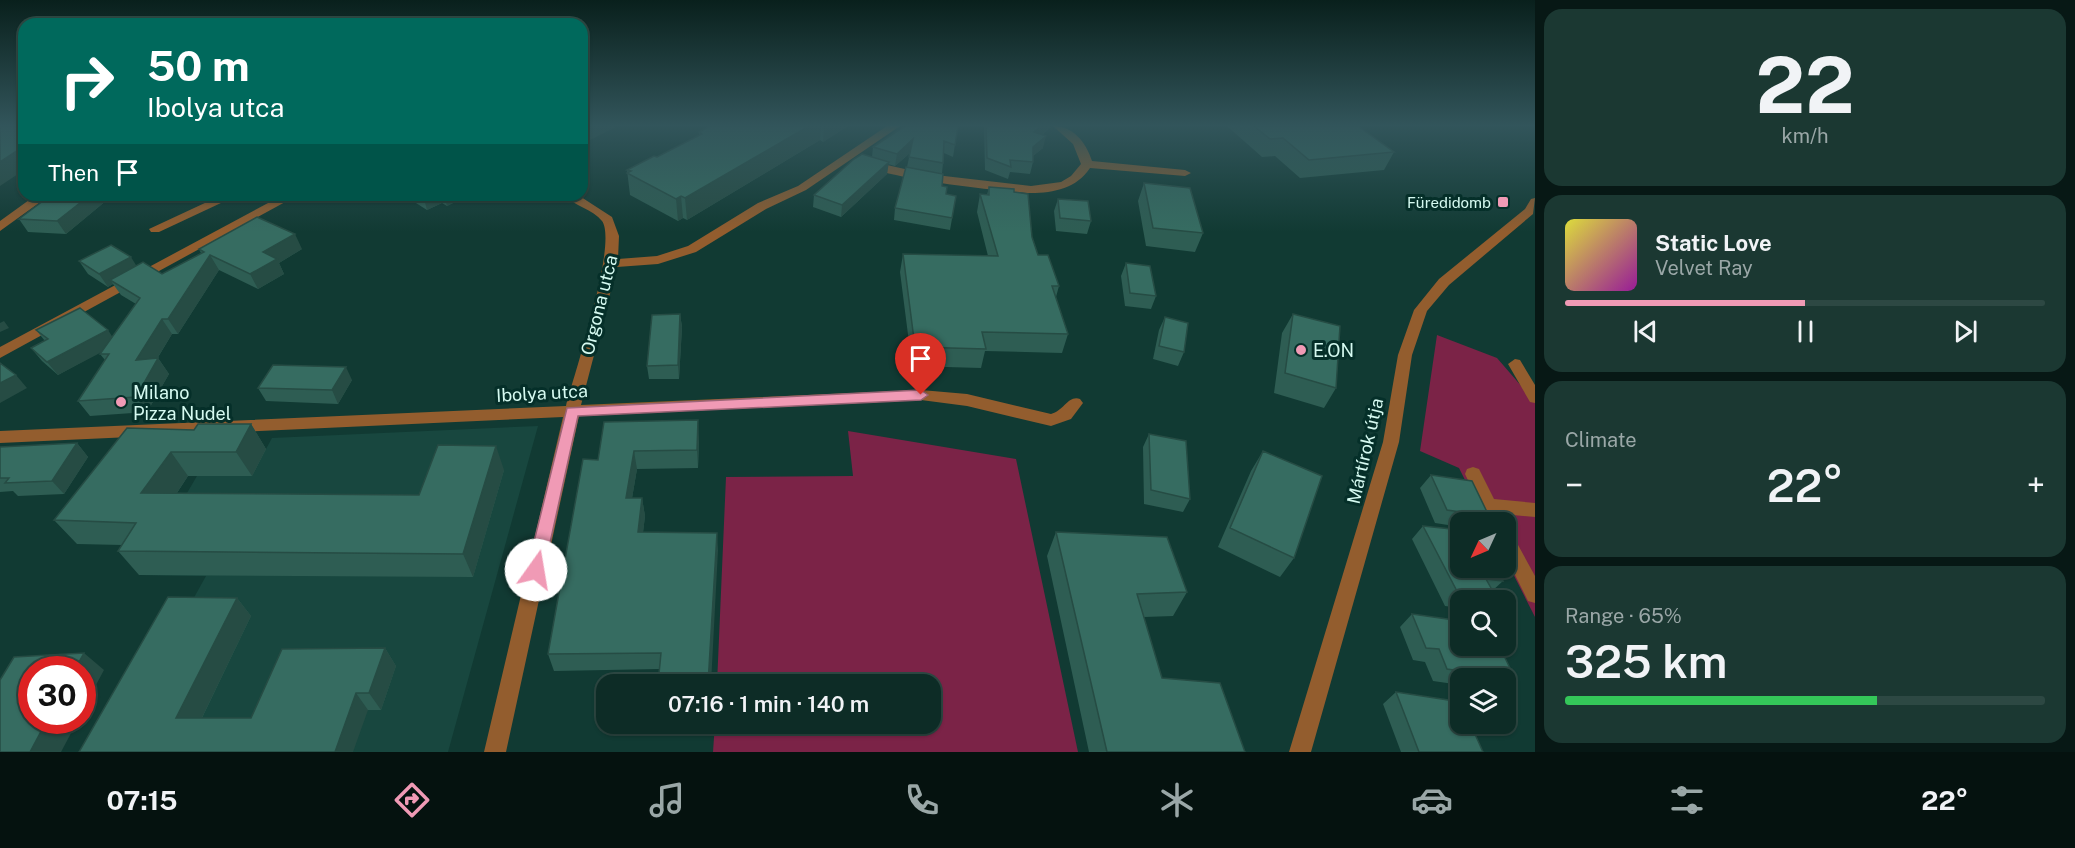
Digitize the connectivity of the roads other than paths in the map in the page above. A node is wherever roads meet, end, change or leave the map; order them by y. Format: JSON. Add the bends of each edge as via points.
{"nodes":[{"id":1,"x":843,"y":161,"type":"edge"},
{"id":2,"x":862,"y":161,"type":"edge"},
{"id":3,"x":1086,"y":161,"type":"edge"},
{"id":4,"x":1087,"y":164,"type":"junction"},
{"id":5,"x":1185,"y":173,"type":"dead end"},
{"id":6,"x":36,"y":201,"type":"edge"},
{"id":7,"x":218,"y":201,"type":"edge"},
{"id":8,"x":281,"y":201,"type":"edge"},
{"id":9,"x":580,"y":201,"type":"edge"},
{"id":10,"x":1535,"y":202,"type":"edge"},
{"id":11,"x":0,"y":227,"type":"edge"},
{"id":12,"x":155,"y":229,"type":"dead end"},
{"id":13,"x":611,"y":263,"type":"junction"},
{"id":14,"x":0,"y":353,"type":"edge"},
{"id":15,"x":1515,"y":364,"type":"dead end"},
{"id":16,"x":1535,"y":398,"type":"edge"},
{"id":17,"x":1075,"y":403,"type":"dead end"},
{"id":18,"x":572,"y":411,"type":"junction"},
{"id":19,"x":0,"y":437,"type":"edge"},
{"id":20,"x":1473,"y":474,"type":"dead end"},
{"id":21,"x":1535,"y":510,"type":"edge"},
{"id":22,"x":1492,"y":512,"type":"edge"},
{"id":23,"x":1514,"y":512,"type":"edge"},
{"id":24,"x":1516,"y":558,"type":"edge"},
{"id":25,"x":1535,"y":595,"type":"edge"},
{"id":26,"x":495,"y":752,"type":"edge"},
{"id":27,"x":1300,"y":752,"type":"edge"}],
"edges":[{"from":1,"to":13,"type":"street","via":[[692,249],[658,260]]},
{"from":2,"to":4,"type":"street","via":[[909,176],[1025,189],[1045,189],[1073,181]]},
{"from":3,"to":4,"type":"street"},
{"from":4,"to":5,"type":"street"},
{"from":6,"to":11,"type":"street"},
{"from":7,"to":12,"type":"street"},
{"from":8,"to":14,"type":"street"},
{"from":9,"to":13,"type":"street","name":"Orgona utca","via":[[611,223]]},
{"from":10,"to":27,"type":"street","name":"Mártírok útja","via":[[1444,282],[1421,310],[1405,355],[1391,442]]},
{"from":13,"to":18,"type":"street","name":"Orgona utca"},
{"from":15,"to":16,"type":"street"},
{"from":17,"to":18,"type":"street","name":"Ibolya utca","via":[[1064,417],[1051,420],[967,400],[921,395]]},
{"from":18,"to":19,"type":"street","name":"Ibolya utca"},
{"from":18,"to":26,"type":"street","name":"Orgona utca"},
{"from":20,"to":22,"type":"street"},
{"from":21,"to":23,"type":"street"},
{"from":24,"to":25,"type":"street"}]}
